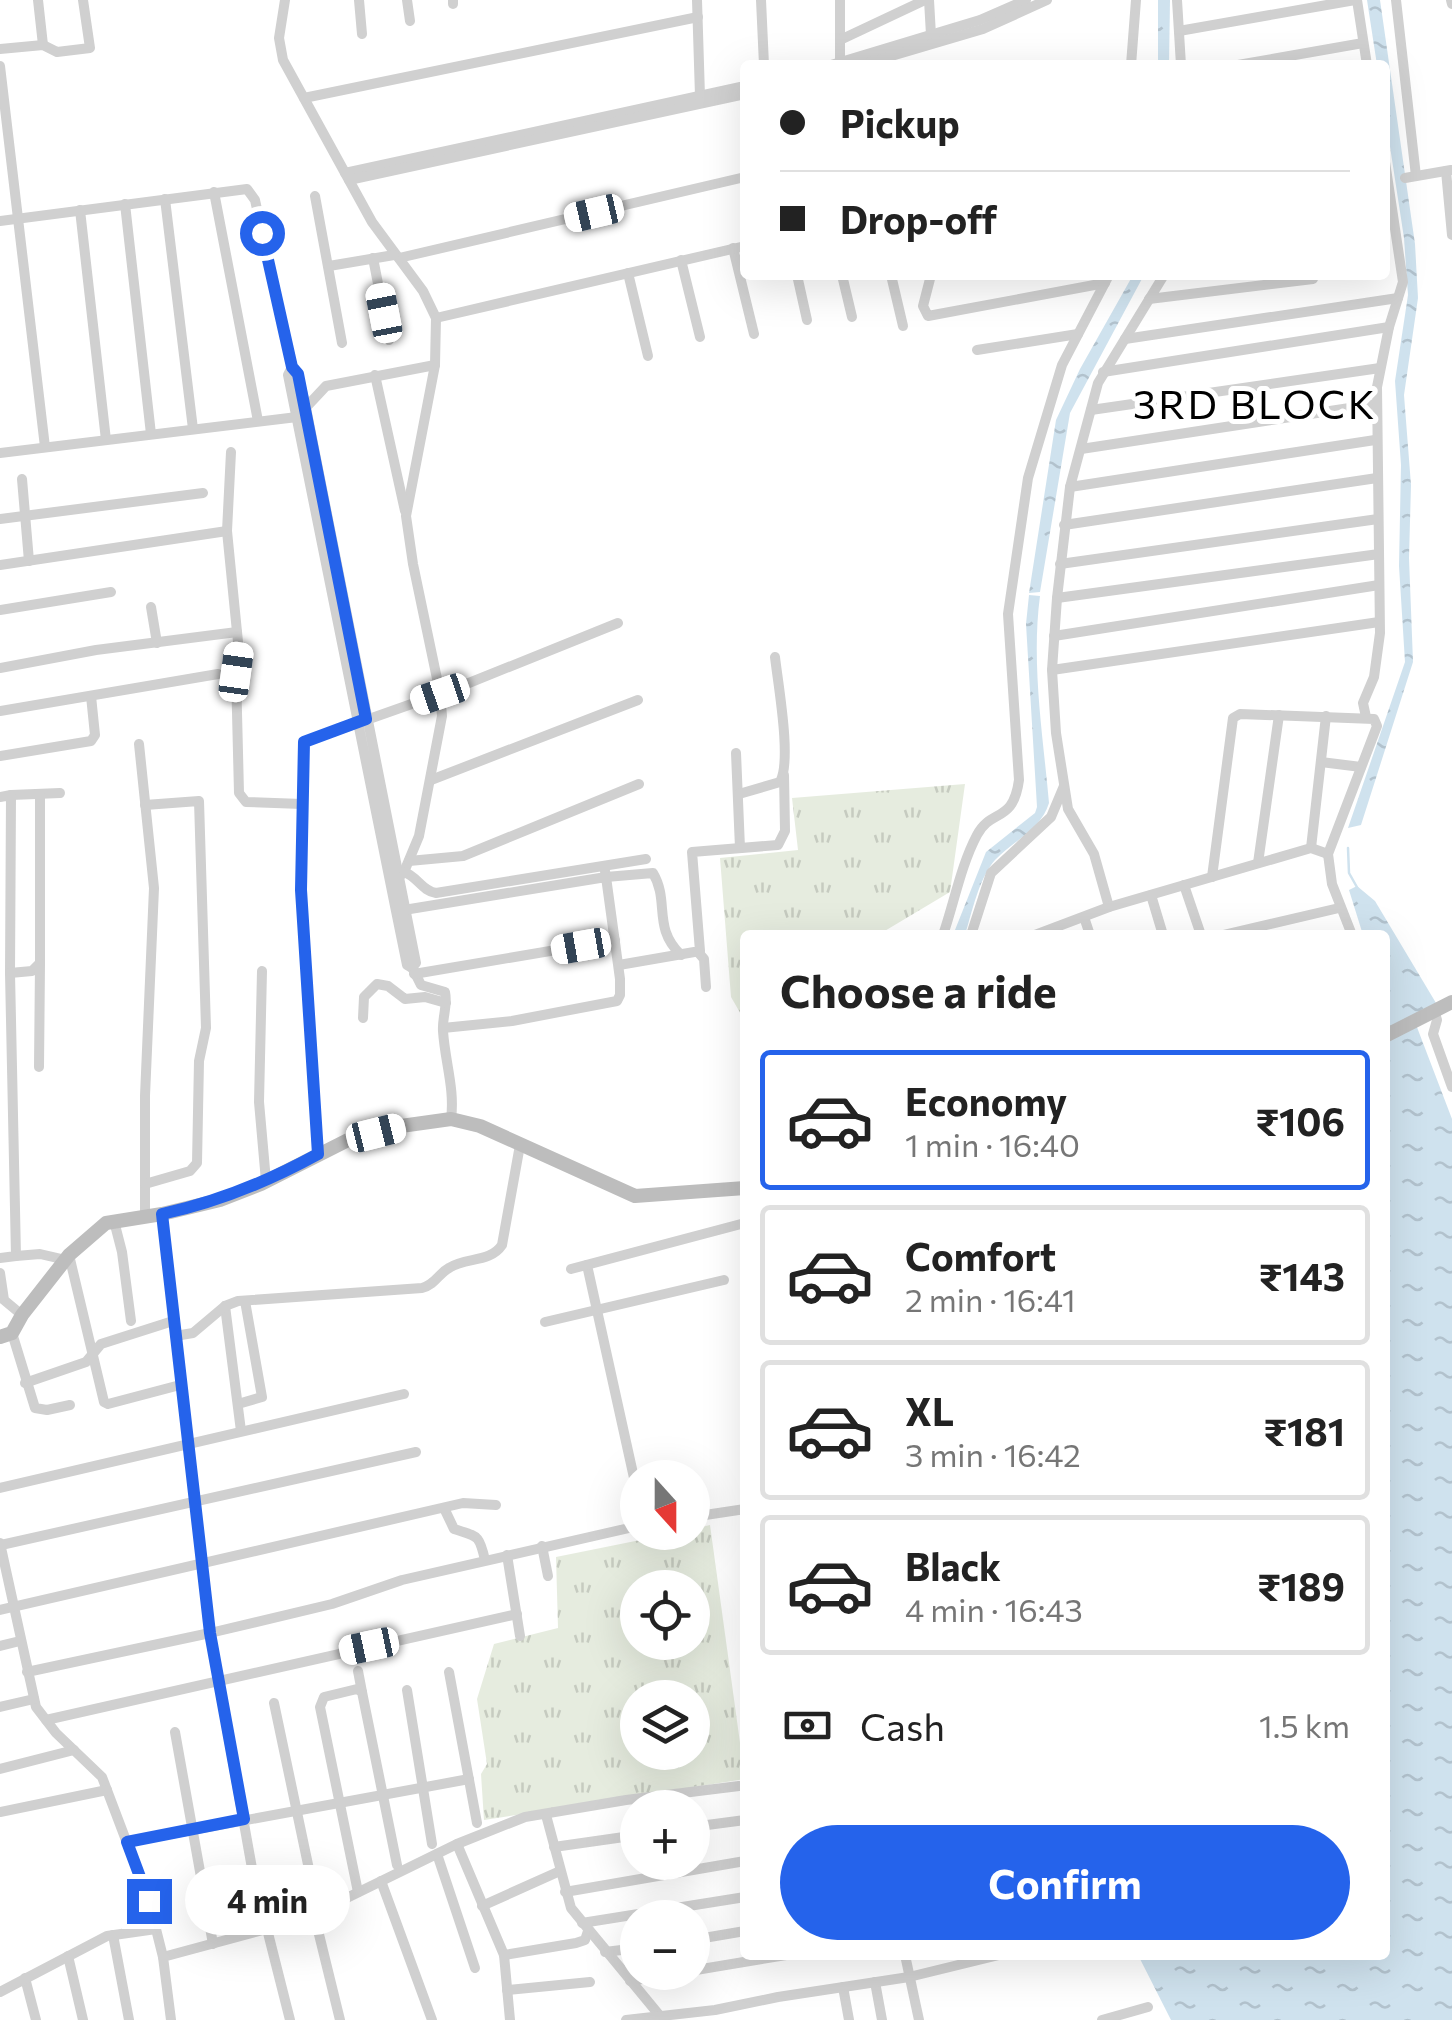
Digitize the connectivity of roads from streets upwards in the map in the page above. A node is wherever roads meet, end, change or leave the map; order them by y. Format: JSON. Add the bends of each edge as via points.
{"nodes":[{"id":1,"x":38,"y":0,"type":"edge"},
{"id":2,"x":84,"y":0,"type":"edge"},
{"id":3,"x":285,"y":0,"type":"edge"},
{"id":4,"x":359,"y":0,"type":"edge"},
{"id":5,"x":408,"y":0,"type":"edge"},
{"id":6,"x":697,"y":0,"type":"edge"},
{"id":7,"x":761,"y":0,"type":"edge"},
{"id":8,"x":840,"y":0,"type":"edge"},
{"id":9,"x":927,"y":0,"type":"edge"},
{"id":10,"x":1026,"y":0,"type":"edge"},
{"id":11,"x":1047,"y":0,"type":"edge"},
{"id":12,"x":1136,"y":0,"type":"edge"},
{"id":13,"x":1177,"y":0,"type":"edge"},
{"id":14,"x":1356,"y":0,"type":"edge"},
{"id":15,"x":1396,"y":0,"type":"edge"},
{"id":16,"x":698,"y":16,"type":"junction"},
{"id":17,"x":410,"y":20,"type":"dead end"},
{"id":18,"x":1178,"y":31,"type":"junction"},
{"id":19,"x":362,"y":34,"type":"dead end"},
{"id":20,"x":931,"y":35,"type":"junction"},
{"id":21,"x":840,"y":40,"type":"junction"},
{"id":22,"x":1363,"y":43,"type":"junction"},
{"id":23,"x":43,"y":45,"type":"junction"},
{"id":24,"x":0,"y":49,"type":"edge"},
{"id":25,"x":764,"y":60,"type":"edge"},
{"id":26,"x":837,"y":60,"type":"edge"},
{"id":27,"x":849,"y":60,"type":"edge"},
{"id":28,"x":890,"y":60,"type":"edge"},
{"id":29,"x":1131,"y":60,"type":"edge"},
{"id":30,"x":1181,"y":60,"type":"edge"},
{"id":31,"x":1266,"y":60,"type":"edge"},
{"id":32,"x":1366,"y":60,"type":"edge"},
{"id":33,"x":0,"y":66,"type":"edge"},
{"id":34,"x":740,"y":87,"type":"edge"},
{"id":35,"x":740,"y":95,"type":"edge"},
{"id":36,"x":700,"y":96,"type":"junction"},
{"id":37,"x":304,"y":98,"type":"junction"},
{"id":38,"x":1449,"y":170,"type":"edge"},
{"id":39,"x":347,"y":176,"type":"junction"},
{"id":40,"x":740,"y":178,"type":"edge"},
{"id":41,"x":214,"y":192,"type":"junction"},
{"id":42,"x":1390,"y":194,"type":"edge"},
{"id":43,"x":315,"y":196,"type":"dead end"},
{"id":44,"x":165,"y":199,"type":"junction"},
{"id":45,"x":124,"y":204,"type":"junction"},
{"id":46,"x":80,"y":210,"type":"junction"},
{"id":47,"x":18,"y":218,"type":"junction"},
{"id":48,"x":0,"y":222,"type":"edge"},
{"id":49,"x":1452,"y":235,"type":"edge"},
{"id":50,"x":739,"y":247,"type":"edge"},
{"id":51,"x":397,"y":257,"type":"junction"},
{"id":52,"x":373,"y":258,"type":"junction"},
{"id":53,"x":681,"y":260,"type":"junction"},
{"id":54,"x":329,"y":266,"type":"junction"},
{"id":55,"x":628,"y":273,"type":"junction"},
{"id":56,"x":745,"y":280,"type":"edge"},
{"id":57,"x":798,"y":280,"type":"edge"},
{"id":58,"x":843,"y":280,"type":"edge"},
{"id":59,"x":892,"y":280,"type":"edge"},
{"id":60,"x":931,"y":280,"type":"edge"},
{"id":61,"x":1102,"y":280,"type":"edge"},
{"id":62,"x":1106,"y":280,"type":"edge"},
{"id":63,"x":1161,"y":280,"type":"edge"},
{"id":64,"x":1304,"y":280,"type":"edge"},
{"id":65,"x":1398,"y":298,"type":"junction"},
{"id":66,"x":1149,"y":300,"type":"junction"},
{"id":67,"x":436,"y":318,"type":"junction"},
{"id":68,"x":852,"y":318,"type":"dead end"},
{"id":69,"x":807,"y":320,"type":"dead end"},
{"id":70,"x":903,"y":326,"type":"dead end"},
{"id":71,"x":1389,"y":328,"type":"junction"},
{"id":72,"x":754,"y":334,"type":"dead end"},
{"id":73,"x":1078,"y":334,"type":"junction"},
{"id":74,"x":700,"y":337,"type":"dead end"},
{"id":75,"x":1125,"y":339,"type":"junction"},
{"id":76,"x":389,"y":340,"type":"dead end"},
{"id":77,"x":342,"y":343,"type":"dead end"},
{"id":78,"x":977,"y":350,"type":"dead end"},
{"id":79,"x":648,"y":356,"type":"dead end"},
{"id":80,"x":435,"y":366,"type":"junction"},
{"id":81,"x":1380,"y":368,"type":"junction"},
{"id":82,"x":1103,"y":372,"type":"junction"},
{"id":83,"x":375,"y":375,"type":"junction"},
{"id":84,"x":1376,"y":404,"type":"junction"},
{"id":85,"x":1090,"y":410,"type":"junction"},
{"id":86,"x":301,"y":413,"type":"junction"},
{"id":87,"x":258,"y":422,"type":"junction"},
{"id":88,"x":193,"y":430,"type":"junction"},
{"id":89,"x":151,"y":434,"type":"junction"},
{"id":90,"x":106,"y":440,"type":"junction"},
{"id":91,"x":1375,"y":440,"type":"junction"},
{"id":92,"x":44,"y":448,"type":"junction"},
{"id":93,"x":1081,"y":449,"type":"junction"},
{"id":94,"x":231,"y":452,"type":"dead end"},
{"id":95,"x":0,"y":453,"type":"edge"},
{"id":96,"x":1376,"y":478,"type":"junction"},
{"id":97,"x":22,"y":479,"type":"dead end"},
{"id":98,"x":1070,"y":487,"type":"junction"},
{"id":99,"x":203,"y":493,"type":"dead end"},
{"id":100,"x":26,"y":516,"type":"junction"},
{"id":101,"x":406,"y":516,"type":"junction"},
{"id":102,"x":0,"y":519,"type":"edge"},
{"id":103,"x":1378,"y":519,"type":"junction"},
{"id":104,"x":1064,"y":526,"type":"junction"},
{"id":105,"x":228,"y":531,"type":"junction"},
{"id":106,"x":1379,"y":554,"type":"junction"},
{"id":107,"x":29,"y":561,"type":"junction"},
{"id":108,"x":1060,"y":564,"type":"junction"},
{"id":109,"x":0,"y":565,"type":"edge"},
{"id":110,"x":1379,"y":585,"type":"junction"},
{"id":111,"x":111,"y":592,"type":"dead end"},
{"id":112,"x":1057,"y":598,"type":"junction"},
{"id":113,"x":151,"y":608,"type":"dead end"},
{"id":114,"x":0,"y":610,"type":"edge"},
{"id":115,"x":1379,"y":622,"type":"junction"},
{"id":116,"x":618,"y":624,"type":"dead end"},
{"id":117,"x":237,"y":632,"type":"junction"},
{"id":118,"x":1054,"y":636,"type":"junction"},
{"id":119,"x":157,"y":642,"type":"junction"},
{"id":120,"x":775,"y":658,"type":"dead end"},
{"id":121,"x":0,"y":668,"type":"edge"},
{"id":122,"x":1052,"y":670,"type":"junction"},
{"id":123,"x":218,"y":674,"type":"dead end"},
{"id":124,"x":440,"y":694,"type":"junction"},
{"id":125,"x":91,"y":696,"type":"junction"},
{"id":126,"x":638,"y":700,"type":"dead end"},
{"id":127,"x":0,"y":711,"type":"edge"},
{"id":128,"x":1279,"y":715,"type":"junction"},
{"id":129,"x":1326,"y":716,"type":"junction"},
{"id":130,"x":1366,"y":717,"type":"junction"},
{"id":131,"x":362,"y":721,"type":"junction"},
{"id":132,"x":139,"y":744,"type":"dead end"},
{"id":133,"x":736,"y":754,"type":"dead end"},
{"id":134,"x":0,"y":756,"type":"edge"},
{"id":135,"x":1321,"y":762,"type":"junction"},
{"id":136,"x":1361,"y":767,"type":"junction"},
{"id":137,"x":784,"y":775,"type":"junction"},
{"id":138,"x":431,"y":780,"type":"junction"},
{"id":139,"x":638,"y":784,"type":"dead end"},
{"id":140,"x":1064,"y":785,"type":"junction"},
{"id":141,"x":60,"y":793,"type":"dead end"},
{"id":142,"x":40,"y":794,"type":"junction"},
{"id":143,"x":739,"y":794,"type":"junction"},
{"id":144,"x":6,"y":796,"type":"edge"},
{"id":145,"x":302,"y":804,"type":"junction"},
{"id":146,"x":144,"y":806,"type":"junction"},
{"id":147,"x":740,"y":848,"type":"junction"},
{"id":148,"x":1311,"y":848,"type":"junction"},
{"id":149,"x":1328,"y":854,"type":"junction"},
{"id":150,"x":646,"y":859,"type":"dead end"},
{"id":151,"x":1258,"y":863,"type":"junction"},
{"id":152,"x":604,"y":864,"type":"junction"},
{"id":153,"x":404,"y":870,"type":"junction"},
{"id":154,"x":1212,"y":877,"type":"junction"},
{"id":155,"x":606,"y":878,"type":"junction"},
{"id":156,"x":1184,"y":885,"type":"junction"},
{"id":157,"x":1151,"y":895,"type":"junction"},
{"id":158,"x":1109,"y":908,"type":"junction"},
{"id":159,"x":1339,"y":908,"type":"junction"},
{"id":160,"x":404,"y":910,"type":"junction"},
{"id":161,"x":1084,"y":917,"type":"junction"},
{"id":162,"x":945,"y":930,"type":"edge"},
{"id":163,"x":973,"y":930,"type":"edge"},
{"id":164,"x":1049,"y":930,"type":"edge"},
{"id":165,"x":1088,"y":930,"type":"edge"},
{"id":166,"x":1161,"y":930,"type":"edge"},
{"id":167,"x":1199,"y":930,"type":"edge"},
{"id":168,"x":1244,"y":930,"type":"edge"},
{"id":169,"x":1350,"y":930,"type":"edge"},
{"id":170,"x":615,"y":940,"type":"junction"},
{"id":171,"x":698,"y":952,"type":"junction"},
{"id":172,"x":681,"y":956,"type":"junction"},
{"id":173,"x":40,"y":963,"type":"junction"},
{"id":174,"x":619,"y":965,"type":"junction"},
{"id":175,"x":262,"y":971,"type":"dead end"},
{"id":176,"x":413,"y":971,"type":"junction"},
{"id":177,"x":10,"y":973,"type":"junction"},
{"id":178,"x":706,"y":986,"type":"dead end"},
{"id":179,"x":1452,"y":1002,"type":"edge"},
{"id":180,"x":446,"y":1003,"type":"junction"},
{"id":181,"x":1432,"y":1012,"type":"junction"},
{"id":182,"x":363,"y":1018,"type":"dead end"},
{"id":183,"x":443,"y":1028,"type":"junction"},
{"id":184,"x":1390,"y":1033,"type":"edge"},
{"id":185,"x":38,"y":1067,"type":"dead end"},
{"id":186,"x":1452,"y":1087,"type":"edge"},
{"id":187,"x":451,"y":1119,"type":"junction"},
{"id":188,"x":520,"y":1145,"type":"junction"},
{"id":189,"x":318,"y":1154,"type":"junction"},
{"id":190,"x":266,"y":1182,"type":"junction"},
{"id":191,"x":145,"y":1184,"type":"junction"},
{"id":192,"x":740,"y":1188,"type":"edge"},
{"id":193,"x":162,"y":1214,"type":"junction"},
{"id":194,"x":145,"y":1217,"type":"junction"},
{"id":195,"x":114,"y":1221,"type":"junction"},
{"id":196,"x":740,"y":1224,"type":"edge"},
{"id":197,"x":16,"y":1256,"type":"junction"},
{"id":198,"x":0,"y":1258,"type":"edge"},
{"id":199,"x":67,"y":1258,"type":"junction"},
{"id":200,"x":587,"y":1265,"type":"junction"},
{"id":201,"x":571,"y":1270,"type":"dead end"},
{"id":202,"x":0,"y":1273,"type":"edge"},
{"id":203,"x":724,"y":1280,"type":"dead end"},
{"id":204,"x":245,"y":1300,"type":"junction"},
{"id":205,"x":225,"y":1306,"type":"junction"},
{"id":206,"x":596,"y":1310,"type":"junction"},
{"id":207,"x":22,"y":1315,"type":"junction"},
{"id":208,"x":173,"y":1321,"type":"junction"},
{"id":209,"x":131,"y":1322,"type":"dead end"},
{"id":210,"x":545,"y":1322,"type":"dead end"},
{"id":211,"x":6,"y":1335,"type":"edge"},
{"id":212,"x":174,"y":1336,"type":"junction"},
{"id":213,"x":92,"y":1358,"type":"junction"},
{"id":214,"x":25,"y":1383,"type":"junction"},
{"id":215,"x":180,"y":1385,"type":"junction"},
{"id":216,"x":404,"y":1394,"type":"dead end"},
{"id":217,"x":238,"y":1404,"type":"junction"},
{"id":218,"x":70,"y":1406,"type":"dead end"},
{"id":219,"x":241,"y":1431,"type":"junction"},
{"id":220,"x":188,"y":1444,"type":"junction"},
{"id":221,"x":416,"y":1452,"type":"dead end"},
{"id":222,"x":630,"y":1460,"type":"edge"},
{"id":223,"x":0,"y":1488,"type":"edge"},
{"id":224,"x":194,"y":1504,"type":"junction"},
{"id":225,"x":496,"y":1504,"type":"dead end"},
{"id":226,"x":444,"y":1508,"type":"junction"},
{"id":227,"x":740,"y":1510,"type":"edge"},
{"id":228,"x":710,"y":1514,"type":"edge"},
{"id":229,"x":620,"y":1530,"type":"edge"},
{"id":230,"x":0,"y":1544,"type":"edge"},
{"id":231,"x":542,"y":1546,"type":"junction"},
{"id":232,"x":507,"y":1555,"type":"junction"},
{"id":233,"x":485,"y":1560,"type":"junction"},
{"id":234,"x":202,"y":1564,"type":"junction"},
{"id":235,"x":548,"y":1576,"type":"dead end"},
{"id":236,"x":13,"y":1606,"type":"junction"},
{"id":237,"x":0,"y":1610,"type":"edge"},
{"id":238,"x":516,"y":1614,"type":"junction"},
{"id":239,"x":210,"y":1633,"type":"junction"},
{"id":240,"x":520,"y":1636,"type":"dead end"},
{"id":241,"x":20,"y":1641,"type":"junction"},
{"id":242,"x":0,"y":1646,"type":"edge"},
{"id":243,"x":358,"y":1670,"type":"dead end"},
{"id":244,"x":27,"y":1672,"type":"junction"},
{"id":245,"x":449,"y":1672,"type":"dead end"},
{"id":246,"x":218,"y":1679,"type":"junction"},
{"id":247,"x":407,"y":1690,"type":"dead end"},
{"id":248,"x":362,"y":1692,"type":"junction"},
{"id":249,"x":34,"y":1699,"type":"junction"},
{"id":250,"x":274,"y":1702,"type":"dead end"},
{"id":251,"x":0,"y":1707,"type":"edge"},
{"id":252,"x":46,"y":1720,"type":"junction"},
{"id":253,"x":175,"y":1732,"type":"dead end"},
{"id":254,"x":74,"y":1750,"type":"junction"},
{"id":255,"x":0,"y":1769,"type":"edge"},
{"id":256,"x":469,"y":1779,"type":"junction"},
{"id":257,"x":739,"y":1786,"type":"dead end"},
{"id":258,"x":424,"y":1787,"type":"junction"},
{"id":259,"x":107,"y":1790,"type":"junction"},
{"id":260,"x":383,"y":1794,"type":"junction"},
{"id":261,"x":340,"y":1802,"type":"junction"},
{"id":262,"x":298,"y":1809,"type":"junction"},
{"id":263,"x":0,"y":1812,"type":"edge"},
{"id":264,"x":546,"y":1814,"type":"junction"},
{"id":265,"x":244,"y":1819,"type":"junction"},
{"id":266,"x":740,"y":1821,"type":"edge"},
{"id":267,"x":477,"y":1823,"type":"dead end"},
{"id":268,"x":710,"y":1825,"type":"edge"},
{"id":269,"x":193,"y":1829,"type":"junction"},
{"id":270,"x":620,"y":1838,"type":"edge"},
{"id":271,"x":127,"y":1842,"type":"junction"},
{"id":272,"x":457,"y":1844,"type":"junction"},
{"id":273,"x":554,"y":1847,"type":"junction"},
{"id":274,"x":435,"y":1849,"type":"junction"},
{"id":275,"x":740,"y":1861,"type":"edge"},
{"id":276,"x":397,"y":1865,"type":"dead end"},
{"id":277,"x":560,"y":1871,"type":"junction"},
{"id":278,"x":382,"y":1881,"type":"junction"},
{"id":279,"x":358,"y":1892,"type":"junction"},
{"id":280,"x":565,"y":1892,"type":"junction"},
{"id":281,"x":740,"y":1898,"type":"edge"},
{"id":282,"x":482,"y":1906,"type":"junction"},
{"id":283,"x":316,"y":1913,"type":"junction"},
{"id":284,"x":585,"y":1927,"type":"junction"},
{"id":285,"x":156,"y":1929,"type":"junction"},
{"id":286,"x":265,"y":1929,"type":"junction"},
{"id":287,"x":740,"y":1932,"type":"edge"},
{"id":288,"x":113,"y":1935,"type":"junction"},
{"id":289,"x":710,"y":1937,"type":"edge"},
{"id":290,"x":212,"y":1944,"type":"junction"},
{"id":291,"x":620,"y":1950,"type":"edge"},
{"id":292,"x":604,"y":1952,"type":"junction"},
{"id":293,"x":504,"y":1955,"type":"junction"},
{"id":294,"x":68,"y":1956,"type":"junction"},
{"id":295,"x":163,"y":1957,"type":"junction"},
{"id":296,"x":756,"y":1960,"type":"edge"},
{"id":297,"x":906,"y":1960,"type":"edge"},
{"id":298,"x":979,"y":1960,"type":"edge"},
{"id":299,"x":475,"y":1968,"type":"dead end"},
{"id":300,"x":710,"y":1968,"type":"edge"},
{"id":301,"x":620,"y":1970,"type":"edge"},
{"id":302,"x":909,"y":1977,"type":"junction"},
{"id":303,"x":25,"y":1978,"type":"junction"},
{"id":304,"x":590,"y":1982,"type":"dead end"},
{"id":305,"x":875,"y":1982,"type":"junction"},
{"id":306,"x":843,"y":1987,"type":"junction"},
{"id":307,"x":507,"y":1990,"type":"junction"},
{"id":308,"x":638,"y":1990,"type":"edge"},
{"id":309,"x":0,"y":1992,"type":"edge"},
{"id":310,"x":1148,"y":2007,"type":"dead end"},
{"id":311,"x":660,"y":2016,"type":"junction"},
{"id":312,"x":684,"y":2017,"type":"edge"},
{"id":313,"x":36,"y":2020,"type":"edge"},
{"id":314,"x":84,"y":2020,"type":"edge"},
{"id":315,"x":130,"y":2020,"type":"edge"},
{"id":316,"x":172,"y":2020,"type":"edge"},
{"id":317,"x":290,"y":2020,"type":"edge"},
{"id":318,"x":340,"y":2020,"type":"edge"},
{"id":319,"x":432,"y":2020,"type":"edge"},
{"id":320,"x":510,"y":2020,"type":"edge"},
{"id":321,"x":626,"y":2020,"type":"edge"},
{"id":322,"x":849,"y":2020,"type":"edge"},
{"id":323,"x":882,"y":2020,"type":"edge"},
{"id":324,"x":919,"y":2020,"type":"edge"},
{"id":325,"x":1102,"y":2020,"type":"edge"}],
"edges":[{"from":1,"to":23,"type":"street"},
{"from":2,"to":23,"type":"street","via":[[90,48],[57,52]]},
{"from":3,"to":37,"type":"street","via":[[283,60]]},
{"from":4,"to":19,"type":"street"},
{"from":5,"to":17,"type":"street"},
{"from":6,"to":16,"type":"street"},
{"from":7,"to":25,"type":"street"},
{"from":8,"to":21,"type":"street"},
{"from":9,"to":20,"type":"street"},
{"from":9,"to":21,"type":"street"},
{"from":10,"to":20,"type":"street"},
{"from":11,"to":28,"type":"street"},
{"from":12,"to":29,"type":"street"},
{"from":13,"to":18,"type":"street"},
{"from":14,"to":18,"type":"street"},
{"from":14,"to":22,"type":"street"},
{"from":15,"to":38,"type":"street","via":[[1410,177]]},
{"from":16,"to":36,"type":"street"},
{"from":16,"to":37,"type":"street"},
{"from":18,"to":30,"type":"street"},
{"from":20,"to":27,"type":"street"},
{"from":21,"to":26,"type":"street"},
{"from":22,"to":31,"type":"street"},
{"from":22,"to":32,"type":"street"},
{"from":23,"to":24,"type":"street"},
{"from":33,"to":47,"type":"street"},
{"from":34,"to":36,"type":"street"},
{"from":35,"to":39,"type":"street"},
{"from":36,"to":39,"type":"street"},
{"from":37,"to":39,"type":"street"},
{"from":38,"to":49,"type":"street"},
{"from":39,"to":51,"type":"street"},
{"from":40,"to":51,"type":"street"},
{"from":41,"to":44,"type":"street"},
{"from":41,"to":86,"type":"street","via":[[252,193]]},
{"from":41,"to":87,"type":"street"},
{"from":42,"to":65,"type":"street","via":[[1404,282]]},
{"from":43,"to":54,"type":"street"},
{"from":44,"to":45,"type":"street"},
{"from":44,"to":88,"type":"street"},
{"from":45,"to":46,"type":"street"},
{"from":45,"to":89,"type":"street"},
{"from":46,"to":47,"type":"street"},
{"from":46,"to":90,"type":"street"},
{"from":47,"to":48,"type":"street"},
{"from":47,"to":92,"type":"street"},
{"from":50,"to":53,"type":"street"},
{"from":51,"to":52,"type":"street"},
{"from":51,"to":67,"type":"street"},
{"from":52,"to":54,"type":"street"},
{"from":52,"to":76,"type":"street"},
{"from":53,"to":55,"type":"street"},
{"from":53,"to":74,"type":"street"},
{"from":54,"to":77,"type":"street"},
{"from":55,"to":67,"type":"street"},
{"from":55,"to":79,"type":"street"},
{"from":56,"to":72,"type":"street"},
{"from":57,"to":69,"type":"street"},
{"from":58,"to":68,"type":"street"},
{"from":59,"to":70,"type":"street"},
{"from":60,"to":61,"type":"street","via":[[922,309],[932,316]]},
{"from":62,"to":73,"type":"street"},
{"from":63,"to":66,"type":"street"},
{"from":64,"to":66,"type":"street"},
{"from":65,"to":71,"type":"street"},
{"from":65,"to":75,"type":"street"},
{"from":66,"to":75,"type":"street"},
{"from":67,"to":80,"type":"street"},
{"from":71,"to":81,"type":"street"},
{"from":71,"to":82,"type":"street"},
{"from":73,"to":78,"type":"street"},
{"from":73,"to":162,"type":"street","via":[[1036,441],[1012,582],[1017,792],[1012,806],[977,835]]},
{"from":75,"to":82,"type":"street"},
{"from":80,"to":83,"type":"street"},
{"from":80,"to":101,"type":"street"},
{"from":81,"to":84,"type":"street"},
{"from":81,"to":85,"type":"street"},
{"from":82,"to":85,"type":"street"},
{"from":83,"to":86,"type":"street","via":[[326,386]]},
{"from":83,"to":101,"type":"street"},
{"from":84,"to":91,"type":"street"},
{"from":84,"to":93,"type":"street"},
{"from":85,"to":93,"type":"street"},
{"from":86,"to":87,"type":"street"},
{"from":86,"to":131,"type":"street"},
{"from":87,"to":88,"type":"street"},
{"from":88,"to":89,"type":"street"},
{"from":89,"to":90,"type":"street"},
{"from":90,"to":92,"type":"street"},
{"from":91,"to":96,"type":"street"},
{"from":91,"to":98,"type":"street"},
{"from":92,"to":95,"type":"street"},
{"from":93,"to":98,"type":"street"},
{"from":94,"to":105,"type":"street"},
{"from":96,"to":103,"type":"street"},
{"from":96,"to":104,"type":"street"},
{"from":97,"to":100,"type":"street"},
{"from":98,"to":104,"type":"street"},
{"from":99,"to":100,"type":"street"},
{"from":100,"to":102,"type":"street"},
{"from":100,"to":107,"type":"street"},
{"from":101,"to":124,"type":"street"},
{"from":103,"to":106,"type":"street"},
{"from":103,"to":108,"type":"street"},
{"from":104,"to":108,"type":"street"},
{"from":105,"to":107,"type":"street"},
{"from":105,"to":117,"type":"street"},
{"from":106,"to":110,"type":"street"},
{"from":106,"to":112,"type":"street"},
{"from":107,"to":109,"type":"street"},
{"from":108,"to":112,"type":"street"},
{"from":110,"to":115,"type":"street"},
{"from":110,"to":118,"type":"street"},
{"from":111,"to":114,"type":"street"},
{"from":112,"to":118,"type":"street"},
{"from":113,"to":119,"type":"street"},
{"from":115,"to":122,"type":"street"},
{"from":115,"to":130,"type":"street"},
{"from":116,"to":124,"type":"street"},
{"from":117,"to":119,"type":"street"},
{"from":117,"to":145,"type":"street","via":[[240,796],[246,802]]},
{"from":118,"to":122,"type":"street"},
{"from":119,"to":121,"type":"street"},
{"from":120,"to":137,"type":"street"},
{"from":122,"to":140,"type":"street"},
{"from":123,"to":125,"type":"street"},
{"from":124,"to":131,"type":"street"},
{"from":124,"to":138,"type":"street"},
{"from":125,"to":127,"type":"street"},
{"from":125,"to":134,"type":"street","via":[[91,741]]},
{"from":126,"to":138,"type":"street"},
{"from":128,"to":129,"type":"street"},
{"from":128,"to":151,"type":"street"},
{"from":128,"to":154,"type":"street","via":[[1240,714],[1230,723]]},
{"from":129,"to":130,"type":"street"},
{"from":129,"to":135,"type":"street"},
{"from":130,"to":136,"type":"street","via":[[1377,726]]},
{"from":131,"to":145,"type":"street","via":[[304,742]]},
{"from":131,"to":153,"type":"street"},
{"from":131,"to":176,"type":"street"},
{"from":132,"to":146,"type":"street"},
{"from":133,"to":143,"type":"street"},
{"from":135,"to":136,"type":"street"},
{"from":135,"to":148,"type":"street"},
{"from":136,"to":149,"type":"street"},
{"from":137,"to":143,"type":"street"},
{"from":137,"to":147,"type":"street","via":[[784,840]]},
{"from":138,"to":153,"type":"street"},
{"from":139,"to":153,"type":"street","via":[[462,856]]},
{"from":140,"to":158,"type":"street"},
{"from":140,"to":163,"type":"street","via":[[1051,818],[992,873]]},
{"from":141,"to":142,"type":"street"},
{"from":142,"to":144,"type":"street"},
{"from":142,"to":173,"type":"street"},
{"from":143,"to":147,"type":"street"},
{"from":144,"to":177,"type":"street"},
{"from":145,"to":189,"type":"street"},
{"from":146,"to":191,"type":"street","via":[[154,905]]},
{"from":146,"to":191,"type":"street","via":[[199,800],[206,1028],[197,1163]]},
{"from":147,"to":171,"type":"street","via":[[692,852]]},
{"from":148,"to":149,"type":"street"},
{"from":148,"to":151,"type":"street"},
{"from":149,"to":159,"type":"street"},
{"from":150,"to":152,"type":"street"},
{"from":151,"to":154,"type":"street"},
{"from":152,"to":153,"type":"street","via":[[436,894]]},
{"from":152,"to":155,"type":"street"},
{"from":153,"to":160,"type":"street"},
{"from":154,"to":156,"type":"street"},
{"from":155,"to":160,"type":"street"},
{"from":155,"to":170,"type":"street"},
{"from":155,"to":172,"type":"street","via":[[653,873],[665,938]]},
{"from":156,"to":157,"type":"street"},
{"from":156,"to":167,"type":"street"},
{"from":157,"to":158,"type":"street"},
{"from":157,"to":166,"type":"street"},
{"from":158,"to":161,"type":"street"},
{"from":159,"to":168,"type":"street"},
{"from":159,"to":169,"type":"street"},
{"from":160,"to":176,"type":"street"},
{"from":161,"to":164,"type":"street"},
{"from":161,"to":165,"type":"street"},
{"from":170,"to":174,"type":"street"},
{"from":170,"to":176,"type":"street"},
{"from":171,"to":172,"type":"street"},
{"from":171,"to":178,"type":"street"},
{"from":172,"to":174,"type":"street"},
{"from":173,"to":177,"type":"street","via":[[32,971]]},
{"from":173,"to":185,"type":"street"},
{"from":174,"to":183,"type":"street","via":[[614,1003]]},
{"from":175,"to":190,"type":"street","via":[[259,1102]]},
{"from":176,"to":180,"type":"street","via":[[420,985],[445,992]]},
{"from":177,"to":197,"type":"street"},
{"from":179,"to":181,"type":"street"},
{"from":180,"to":182,"type":"street","via":[[405,999],[377,984],[364,997]]},
{"from":180,"to":183,"type":"street"},
{"from":181,"to":184,"type":"street"},
{"from":181,"to":186,"type":"street"},
{"from":183,"to":187,"type":"street"},
{"from":187,"to":188,"type":"street"},
{"from":187,"to":189,"type":"street","via":[[350,1139]]},
{"from":188,"to":192,"type":"street","via":[[636,1196]]},
{"from":188,"to":204,"type":"street","via":[[496,1253],[450,1267],[422,1288]]},
{"from":189,"to":190,"type":"street"},
{"from":190,"to":193,"type":"street"},
{"from":191,"to":194,"type":"street"},
{"from":193,"to":194,"type":"street"},
{"from":193,"to":208,"type":"street"},
{"from":194,"to":195,"type":"street"},
{"from":195,"to":199,"type":"street","via":[[98,1227]]},
{"from":195,"to":209,"type":"street"},
{"from":196,"to":200,"type":"street"},
{"from":197,"to":198,"type":"street"},
{"from":197,"to":199,"type":"street"},
{"from":199,"to":207,"type":"street"},
{"from":199,"to":213,"type":"street"},
{"from":200,"to":201,"type":"street"},
{"from":200,"to":206,"type":"street"},
{"from":202,"to":207,"type":"street","via":[[4,1300]]},
{"from":203,"to":206,"type":"street"},
{"from":204,"to":205,"type":"street"},
{"from":204,"to":217,"type":"street","via":[[262,1398]]},
{"from":205,"to":212,"type":"street","via":[[192,1334]]},
{"from":205,"to":217,"type":"street"},
{"from":206,"to":210,"type":"street"},
{"from":206,"to":222,"type":"street"},
{"from":207,"to":211,"type":"street"},
{"from":208,"to":212,"type":"street"},
{"from":208,"to":213,"type":"street","via":[[100,1344]]},
{"from":211,"to":214,"type":"street"},
{"from":212,"to":215,"type":"street"},
{"from":213,"to":214,"type":"street"},
{"from":213,"to":215,"type":"street","via":[[106,1404]]},
{"from":214,"to":218,"type":"street","via":[[35,1408]]},
{"from":215,"to":220,"type":"street"},
{"from":216,"to":219,"type":"street"},
{"from":217,"to":219,"type":"street"},
{"from":219,"to":220,"type":"street"},
{"from":220,"to":223,"type":"street"},
{"from":220,"to":224,"type":"street"},
{"from":221,"to":224,"type":"street"},
{"from":224,"to":230,"type":"street"},
{"from":224,"to":234,"type":"street"},
{"from":225,"to":226,"type":"street"},
{"from":226,"to":233,"type":"street","via":[[454,1529],[480,1540]]},
{"from":226,"to":234,"type":"street"},
{"from":227,"to":228,"type":"street"},
{"from":229,"to":231,"type":"street"},
{"from":230,"to":236,"type":"street"},
{"from":231,"to":232,"type":"street"},
{"from":231,"to":235,"type":"street"},
{"from":232,"to":233,"type":"street"},
{"from":232,"to":238,"type":"street"},
{"from":233,"to":239,"type":"street"},
{"from":234,"to":236,"type":"street"},
{"from":234,"to":239,"type":"street"},
{"from":236,"to":237,"type":"street"},
{"from":236,"to":241,"type":"street"},
{"from":238,"to":240,"type":"street"},
{"from":238,"to":246,"type":"street"},
{"from":239,"to":244,"type":"street"},
{"from":239,"to":246,"type":"street"},
{"from":241,"to":242,"type":"street"},
{"from":241,"to":244,"type":"street"},
{"from":243,"to":248,"type":"street"},
{"from":244,"to":249,"type":"street"},
{"from":245,"to":256,"type":"street"},
{"from":246,"to":252,"type":"street"},
{"from":246,"to":265,"type":"street"},
{"from":247,"to":258,"type":"street"},
{"from":248,"to":260,"type":"street"},
{"from":248,"to":261,"type":"street","via":[[319,1702]]},
{"from":249,"to":251,"type":"street"},
{"from":249,"to":252,"type":"street"},
{"from":250,"to":262,"type":"street"},
{"from":252,"to":254,"type":"street"},
{"from":253,"to":269,"type":"street"},
{"from":254,"to":255,"type":"street"},
{"from":254,"to":259,"type":"street"},
{"from":256,"to":258,"type":"street"},
{"from":256,"to":267,"type":"street"},
{"from":257,"to":264,"type":"street"},
{"from":258,"to":260,"type":"street"},
{"from":258,"to":274,"type":"street"},
{"from":259,"to":263,"type":"street"},
{"from":259,"to":271,"type":"street"},
{"from":260,"to":261,"type":"street"},
{"from":260,"to":276,"type":"street"},
{"from":261,"to":262,"type":"street"},
{"from":261,"to":279,"type":"street"},
{"from":262,"to":265,"type":"street"},
{"from":262,"to":283,"type":"street"},
{"from":264,"to":272,"type":"street"},
{"from":264,"to":273,"type":"street"},
{"from":265,"to":269,"type":"street"},
{"from":265,"to":286,"type":"street"},
{"from":266,"to":268,"type":"street"},
{"from":269,"to":271,"type":"street"},
{"from":269,"to":290,"type":"street"},
{"from":270,"to":273,"type":"street"},
{"from":271,"to":285,"type":"street"},
{"from":272,"to":274,"type":"street"},
{"from":272,"to":282,"type":"street"},
{"from":273,"to":277,"type":"street"},
{"from":274,"to":278,"type":"street"},
{"from":274,"to":299,"type":"street"},
{"from":275,"to":280,"type":"street"},
{"from":277,"to":280,"type":"street"},
{"from":277,"to":282,"type":"street"},
{"from":278,"to":279,"type":"street"},
{"from":278,"to":319,"type":"street"},
{"from":279,"to":283,"type":"street"},
{"from":280,"to":284,"type":"street"},
{"from":281,"to":284,"type":"street"},
{"from":282,"to":293,"type":"street"},
{"from":283,"to":286,"type":"street"},
{"from":283,"to":318,"type":"street"},
{"from":284,"to":292,"type":"street"},
{"from":284,"to":293,"type":"street","via":[[585,1940]]},
{"from":285,"to":288,"type":"street"},
{"from":285,"to":295,"type":"street"},
{"from":286,"to":290,"type":"street"},
{"from":286,"to":317,"type":"street"},
{"from":287,"to":289,"type":"street"},
{"from":288,"to":294,"type":"street"},
{"from":288,"to":315,"type":"street"},
{"from":290,"to":295,"type":"street"},
{"from":291,"to":292,"type":"street"},
{"from":292,"to":301,"type":"street"},
{"from":293,"to":307,"type":"street"},
{"from":294,"to":303,"type":"street"},
{"from":294,"to":314,"type":"street"},
{"from":295,"to":316,"type":"street"},
{"from":296,"to":300,"type":"street"},
{"from":297,"to":302,"type":"street"},
{"from":298,"to":302,"type":"street"},
{"from":302,"to":305,"type":"street"},
{"from":302,"to":324,"type":"street"},
{"from":303,"to":309,"type":"street"},
{"from":303,"to":313,"type":"street"},
{"from":304,"to":307,"type":"street"},
{"from":305,"to":306,"type":"street"},
{"from":305,"to":323,"type":"street"},
{"from":306,"to":312,"type":"street"},
{"from":306,"to":322,"type":"street"},
{"from":307,"to":320,"type":"street"},
{"from":308,"to":311,"type":"street"},
{"from":310,"to":325,"type":"street"},
{"from":311,"to":312,"type":"street"},
{"from":311,"to":321,"type":"street"}]}
